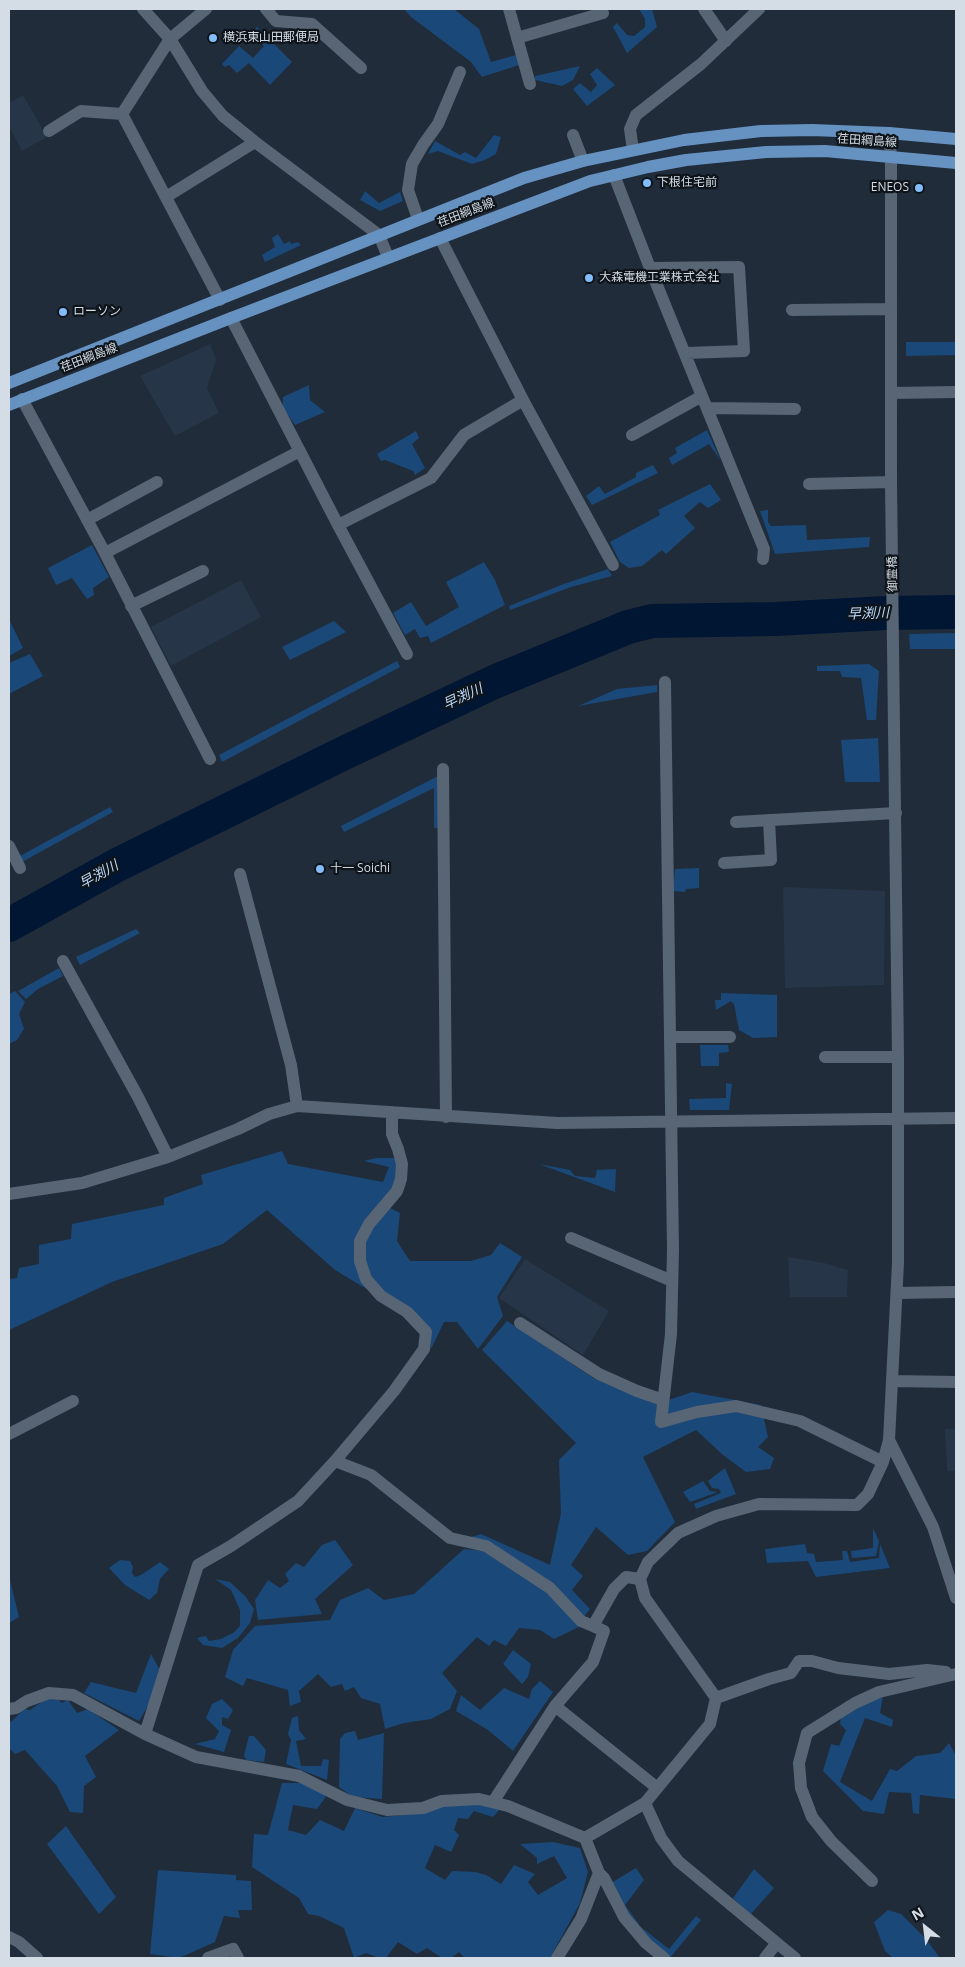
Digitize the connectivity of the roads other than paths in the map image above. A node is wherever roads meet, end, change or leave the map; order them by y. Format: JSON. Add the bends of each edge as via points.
{"nodes":[{"id":1,"x":143,"y":9,"type":"edge"},
{"id":2,"x":206,"y":9,"type":"edge"},
{"id":3,"x":266,"y":9,"type":"edge"},
{"id":4,"x":509,"y":9,"type":"edge"},
{"id":5,"x":704,"y":9,"type":"edge"},
{"id":6,"x":759,"y":9,"type":"edge"},
{"id":7,"x":603,"y":13,"type":"dead end"},
{"id":8,"x":517,"y":38,"type":"junction"},
{"id":9,"x":170,"y":39,"type":"junction"},
{"id":10,"x":726,"y":41,"type":"junction"},
{"id":11,"x":361,"y":68,"type":"dead end"},
{"id":12,"x":460,"y":72,"type":"dead end"},
{"id":13,"x":530,"y":84,"type":"dead end"},
{"id":14,"x":122,"y":114,"type":"junction"},
{"id":15,"x":49,"y":131,"type":"dead end"},
{"id":16,"x":889,"y":133,"type":"junction"},
{"id":17,"x":572,"y":135,"type":"dead end"},
{"id":18,"x":956,"y":139,"type":"edge"},
{"id":19,"x":254,"y":142,"type":"junction"},
{"id":20,"x":632,"y":150,"type":"junction"},
{"id":21,"x":891,"y":156,"type":"junction"},
{"id":22,"x":583,"y":161,"type":"junction"},
{"id":23,"x":956,"y":163,"type":"edge"},
{"id":24,"x":614,"y":175,"type":"junction"},
{"id":25,"x":166,"y":197,"type":"junction"},
{"id":26,"x":418,"y":219,"type":"junction"},
{"id":27,"x":379,"y":234,"type":"junction"},
{"id":28,"x":440,"y":238,"type":"junction"},
{"id":29,"x":388,"y":257,"type":"junction"},
{"id":30,"x":650,"y":268,"type":"junction"},
{"id":31,"x":220,"y":300,"type":"junction"},
{"id":32,"x":890,"y":309,"type":"junction"},
{"id":33,"x":792,"y":310,"type":"dead end"},
{"id":34,"x":231,"y":318,"type":"junction"},
{"id":35,"x":686,"y":353,"type":"junction"},
{"id":36,"x":10,"y":380,"type":"edge"},
{"id":37,"x":956,"y":392,"type":"edge"},
{"id":38,"x":891,"y":393,"type":"junction"},
{"id":39,"x":22,"y":399,"type":"junction"},
{"id":40,"x":523,"y":400,"type":"junction"},
{"id":41,"x":705,"y":402,"type":"junction"},
{"id":42,"x":9,"y":405,"type":"edge"},
{"id":43,"x":795,"y":409,"type":"dead end"},
{"id":44,"x":632,"y":435,"type":"dead end"},
{"id":45,"x":300,"y":451,"type":"junction"},
{"id":46,"x":157,"y":482,"type":"dead end"},
{"id":47,"x":891,"y":482,"type":"junction"},
{"id":48,"x":809,"y":484,"type":"dead end"},
{"id":49,"x":88,"y":520,"type":"junction"},
{"id":50,"x":338,"y":525,"type":"junction"},
{"id":51,"x":105,"y":553,"type":"junction"},
{"id":52,"x":763,"y":559,"type":"dead end"},
{"id":53,"x":613,"y":565,"type":"dead end"},
{"id":54,"x":203,"y":571,"type":"dead end"},
{"id":55,"x":131,"y":606,"type":"junction"},
{"id":56,"x":407,"y":654,"type":"dead end"},
{"id":57,"x":664,"y":682,"type":"dead end"},
{"id":58,"x":210,"y":759,"type":"dead end"},
{"id":59,"x":443,"y":769,"type":"dead end"},
{"id":60,"x":896,"y":813,"type":"junction"},
{"id":61,"x":768,"y":820,"type":"junction"},
{"id":62,"x":736,"y":822,"type":"dead end"},
{"id":63,"x":9,"y":846,"type":"edge"},
{"id":64,"x":724,"y":863,"type":"dead end"},
{"id":65,"x":20,"y":868,"type":"dead end"},
{"id":66,"x":240,"y":874,"type":"dead end"},
{"id":67,"x":63,"y":961,"type":"dead end"},
{"id":68,"x":670,"y":1037,"type":"junction"},
{"id":69,"x":730,"y":1037,"type":"dead end"},
{"id":70,"x":825,"y":1057,"type":"dead end"},
{"id":71,"x":898,"y":1057,"type":"junction"},
{"id":72,"x":298,"y":1106,"type":"junction"},
{"id":73,"x":392,"y":1112,"type":"junction"},
{"id":74,"x":446,"y":1117,"type":"junction"},
{"id":75,"x":898,"y":1118,"type":"junction"},
{"id":76,"x":956,"y":1118,"type":"edge"},
{"id":77,"x":671,"y":1120,"type":"junction"},
{"id":78,"x":168,"y":1157,"type":"junction"},
{"id":79,"x":9,"y":1194,"type":"edge"},
{"id":80,"x":571,"y":1238,"type":"dead end"},
{"id":81,"x":672,"y":1281,"type":"junction"},
{"id":82,"x":956,"y":1292,"type":"edge"},
{"id":83,"x":896,"y":1293,"type":"junction"},
{"id":84,"x":520,"y":1323,"type":"dead end"},
{"id":85,"x":893,"y":1381,"type":"junction"},
{"id":86,"x":956,"y":1382,"type":"edge"},
{"id":87,"x":663,"y":1400,"type":"junction"},
{"id":88,"x":73,"y":1401,"type":"dead end"},
{"id":89,"x":9,"y":1434,"type":"edge"},
{"id":90,"x":889,"y":1440,"type":"junction"},
{"id":91,"x":335,"y":1461,"type":"junction"},
{"id":92,"x":883,"y":1462,"type":"junction"},
{"id":93,"x":640,"y":1579,"type":"junction"},
{"id":94,"x":956,"y":1598,"type":"edge"},
{"id":95,"x":593,"y":1626,"type":"junction"},
{"id":96,"x":956,"y":1674,"type":"edge"},
{"id":97,"x":716,"y":1698,"type":"junction"},
{"id":98,"x":555,"y":1706,"type":"junction"},
{"id":99,"x":9,"y":1709,"type":"edge"},
{"id":100,"x":145,"y":1734,"type":"junction"},
{"id":101,"x":656,"y":1787,"type":"junction"},
{"id":102,"x":492,"y":1802,"type":"junction"},
{"id":103,"x":645,"y":1803,"type":"junction"},
{"id":104,"x":585,"y":1838,"type":"junction"},
{"id":105,"x":598,"y":1873,"type":"junction"},
{"id":106,"x":872,"y":1881,"type":"dead end"},
{"id":107,"x":9,"y":1936,"type":"edge"},
{"id":108,"x":776,"y":1944,"type":"junction"},
{"id":109,"x":37,"y":1958,"type":"edge"},
{"id":110,"x":208,"y":1958,"type":"edge"},
{"id":111,"x":238,"y":1958,"type":"edge"},
{"id":112,"x":557,"y":1958,"type":"edge"},
{"id":113,"x":664,"y":1958,"type":"edge"},
{"id":114,"x":765,"y":1958,"type":"edge"},
{"id":115,"x":795,"y":1958,"type":"edge"}],
"edges":[{"from":1,"to":9,"type":"street"},
{"from":2,"to":9,"type":"street"},
{"from":3,"to":11,"type":"street","via":[[276,21],[312,24]]},
{"from":4,"to":8,"type":"street"},
{"from":5,"to":10,"type":"street"},
{"from":6,"to":10,"type":"street"},
{"from":7,"to":8,"type":"street"},
{"from":8,"to":13,"type":"street"},
{"from":9,"to":14,"type":"street"},
{"from":9,"to":19,"type":"street","via":[[202,91],[222,116]]},
{"from":10,"to":20,"type":"street","via":[[636,115],[630,129]]},
{"from":12,"to":26,"type":"street","via":[[438,124],[412,164],[408,190]]},
{"from":14,"to":15,"type":"street","via":[[81,111]]},
{"from":14,"to":25,"type":"street"},
{"from":16,"to":18,"type":"main road","name":"荏田綱島線"},
{"from":16,"to":20,"type":"main road","name":"荏田綱島線","via":[[761,132],[684,140]]},
{"from":16,"to":21,"type":"street","name":"御霊橋"},
{"from":17,"to":22,"type":"street"},
{"from":19,"to":25,"type":"street"},
{"from":19,"to":27,"type":"street"},
{"from":20,"to":22,"type":"main road","name":"荏田綱島線"},
{"from":21,"to":23,"type":"main road","name":"荏田綱島線"},
{"from":21,"to":24,"type":"main road","name":"荏田綱島線","via":[[825,151],[766,152],[686,160]]},
{"from":21,"to":32,"type":"street","name":"御霊橋"},
{"from":22,"to":26,"type":"main road","name":"荏田綱島線","via":[[524,178]]},
{"from":24,"to":28,"type":"main road","name":"荏田綱島線","via":[[570,188]]},
{"from":24,"to":30,"type":"street"},
{"from":25,"to":31,"type":"street"},
{"from":26,"to":27,"type":"main road","name":"荏田綱島線"},
{"from":27,"to":29,"type":"street"},
{"from":27,"to":31,"type":"main road","name":"荏田綱島線"},
{"from":28,"to":29,"type":"main road","name":"荏田綱島線"},
{"from":28,"to":40,"type":"street"},
{"from":29,"to":34,"type":"main road","name":"荏田綱島線"},
{"from":30,"to":35,"type":"street"},
{"from":30,"to":35,"type":"street","via":[[739,267],[744,351]]},
{"from":31,"to":36,"type":"main road","name":"荏田綱島線"},
{"from":32,"to":33,"type":"street"},
{"from":32,"to":38,"type":"street","name":"御霊橋"},
{"from":34,"to":39,"type":"main road","name":"荏田綱島線"},
{"from":34,"to":45,"type":"street"},
{"from":35,"to":41,"type":"street"},
{"from":37,"to":38,"type":"street"},
{"from":38,"to":47,"type":"street","name":"御霊橋"},
{"from":39,"to":42,"type":"main road","name":"荏田綱島線"},
{"from":39,"to":49,"type":"street"},
{"from":40,"to":50,"type":"street","via":[[464,435],[432,478]]},
{"from":40,"to":53,"type":"street"},
{"from":41,"to":43,"type":"street"},
{"from":41,"to":44,"type":"street"},
{"from":41,"to":52,"type":"street","via":[[764,550]]},
{"from":45,"to":50,"type":"street"},
{"from":45,"to":51,"type":"street"},
{"from":46,"to":49,"type":"street"},
{"from":47,"to":48,"type":"street"},
{"from":47,"to":60,"type":"street","name":"御霊橋"},
{"from":49,"to":51,"type":"street"},
{"from":50,"to":56,"type":"street"},
{"from":51,"to":55,"type":"street"},
{"from":54,"to":55,"type":"street"},
{"from":55,"to":58,"type":"street"},
{"from":57,"to":68,"type":"street"},
{"from":59,"to":74,"type":"street"},
{"from":60,"to":61,"type":"street"},
{"from":60,"to":71,"type":"street","name":"御霊橋"},
{"from":61,"to":62,"type":"street"},
{"from":61,"to":64,"type":"street","via":[[771,860]]},
{"from":63,"to":65,"type":"street"},
{"from":66,"to":72,"type":"street","via":[[291,1066]]},
{"from":67,"to":78,"type":"street"},
{"from":68,"to":69,"type":"street"},
{"from":68,"to":77,"type":"street"},
{"from":70,"to":71,"type":"street"},
{"from":71,"to":75,"type":"street","name":"御霊橋"},
{"from":72,"to":73,"type":"street"},
{"from":72,"to":78,"type":"street","via":[[269,1114]]},
{"from":73,"to":74,"type":"street"},
{"from":73,"to":91,"type":"street","via":[[392,1134],[402,1164],[401,1179],[397,1191],[369,1224],[360,1242],[360,1261],[366,1279],[381,1296],[407,1312],[426,1332],[424,1349],[394,1391]]},
{"from":74,"to":77,"type":"street","via":[[557,1123]]},
{"from":75,"to":76,"type":"street"},
{"from":75,"to":77,"type":"street"},
{"from":75,"to":83,"type":"street","name":"御霊橋"},
{"from":77,"to":81,"type":"street"},
{"from":78,"to":79,"type":"street","via":[[82,1183]]},
{"from":80,"to":81,"type":"street"},
{"from":81,"to":87,"type":"street","via":[[671,1334]]},
{"from":82,"to":83,"type":"street"},
{"from":83,"to":85,"type":"street","name":"御霊橋"},
{"from":84,"to":87,"type":"street","via":[[599,1374]]},
{"from":85,"to":86,"type":"street"},
{"from":85,"to":90,"type":"street","name":"御霊橋"},
{"from":87,"to":92,"type":"street","via":[[661,1422],[736,1406],[800,1421]]},
{"from":88,"to":89,"type":"street"},
{"from":90,"to":92,"type":"street","name":"御霊橋"},
{"from":90,"to":94,"type":"street","via":[[933,1528]]},
{"from":91,"to":95,"type":"street","via":[[371,1475],[450,1538],[486,1546],[550,1588],[581,1621]]},
{"from":91,"to":100,"type":"street","via":[[298,1501],[198,1565]]},
{"from":92,"to":93,"type":"street","name":"御霊橋","via":[[868,1494],[857,1505],[760,1504],[716,1516],[678,1534],[648,1562]]},
{"from":93,"to":95,"type":"street","via":[[626,1577],[614,1589]]},
{"from":93,"to":97,"type":"street","via":[[645,1598]]},
{"from":95,"to":98,"type":"street","via":[[604,1631],[593,1662]]},
{"from":96,"to":97,"type":"street","via":[[927,1670],[888,1674],[800,1661],[791,1673]]},
{"from":96,"to":106,"type":"street","via":[[879,1692],[807,1733],[799,1764],[801,1788],[812,1818]]},
{"from":97,"to":101,"type":"street","via":[[710,1724]]},
{"from":98,"to":101,"type":"street"},
{"from":98,"to":102,"type":"street"},
{"from":99,"to":100,"type":"street","via":[[49,1693],[73,1695]]},
{"from":100,"to":102,"type":"street","via":[[196,1757],[299,1776],[347,1800],[387,1810],[423,1808],[442,1801],[479,1799]]},
{"from":101,"to":103,"type":"street"},
{"from":102,"to":104,"type":"street"},
{"from":103,"to":104,"type":"street"},
{"from":103,"to":108,"type":"street","via":[[661,1838],[678,1861]]},
{"from":104,"to":105,"type":"street"},
{"from":105,"to":112,"type":"street","via":[[581,1919]]},
{"from":105,"to":113,"type":"street","via":[[604,1878],[624,1917]]},
{"from":107,"to":109,"type":"street"},
{"from":108,"to":114,"type":"street"},
{"from":108,"to":115,"type":"street"},
{"from":110,"to":111,"type":"street","via":[[233,1949]]}]}
